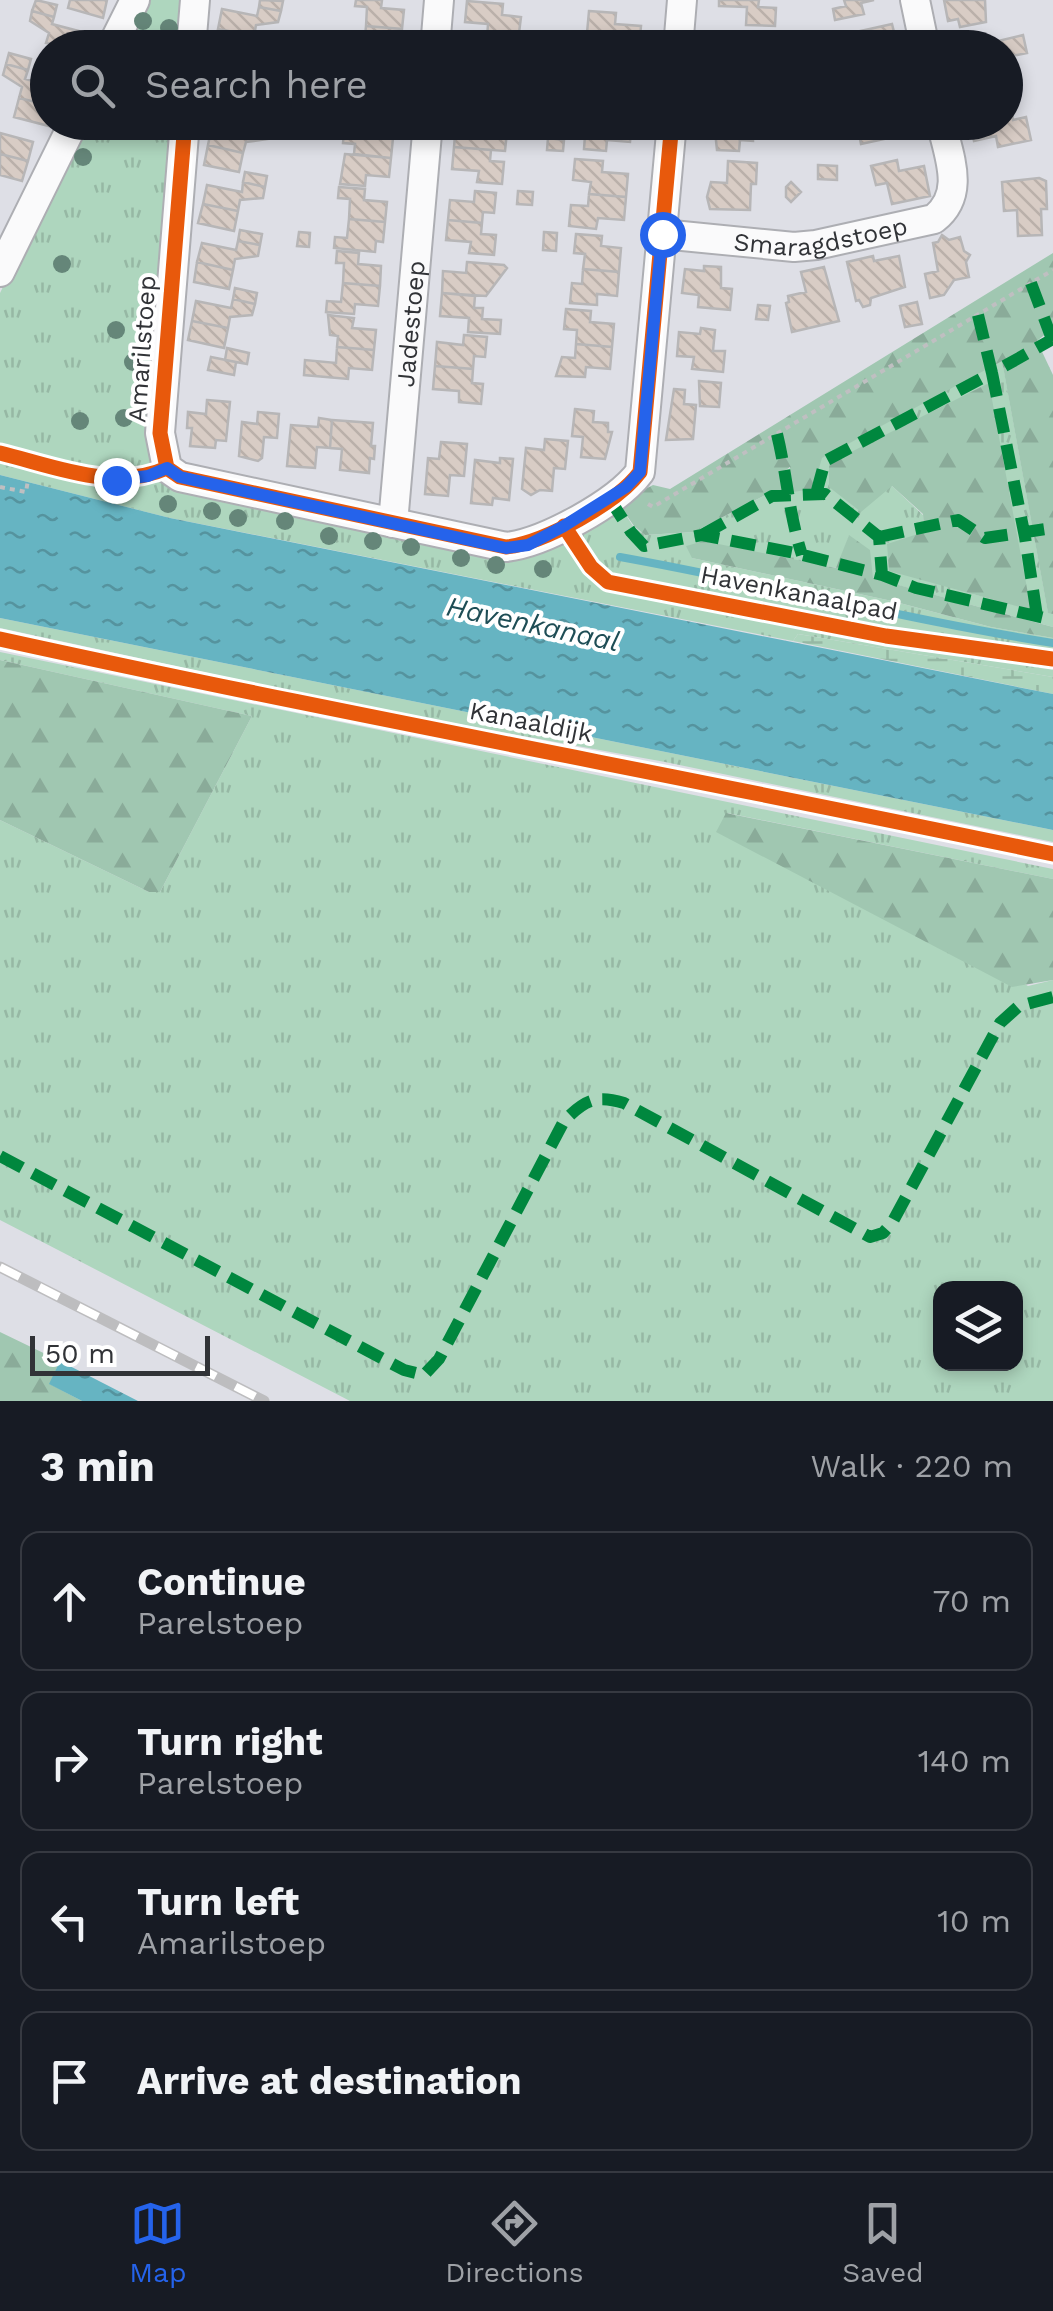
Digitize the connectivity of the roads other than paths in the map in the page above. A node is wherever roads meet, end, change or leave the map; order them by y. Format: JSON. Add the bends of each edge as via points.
{"nodes":[{"id":1,"x":135,"y":0,"type":"edge"},
{"id":2,"x":195,"y":0,"type":"edge"},
{"id":3,"x":439,"y":0,"type":"edge"},
{"id":4,"x":682,"y":0,"type":"edge"},
{"id":5,"x":915,"y":0,"type":"edge"},
{"id":6,"x":120,"y":30,"type":"edge"},
{"id":7,"x":192,"y":30,"type":"edge"},
{"id":8,"x":436,"y":30,"type":"edge"},
{"id":9,"x":680,"y":30,"type":"edge"},
{"id":10,"x":921,"y":30,"type":"edge"},
{"id":11,"x":65,"y":140,"type":"edge"},
{"id":12,"x":184,"y":140,"type":"edge"},
{"id":13,"x":426,"y":140,"type":"edge"},
{"id":14,"x":670,"y":140,"type":"edge"},
{"id":15,"x":945,"y":140,"type":"edge"},
{"id":16,"x":662,"y":234,"type":"junction"},
{"id":17,"x":0,"y":272,"type":"edge"},
{"id":18,"x":393,"y":522,"type":"junction"}],
"edges":[{"from":1,"to":6,"type":"street"},
{"from":2,"to":7,"type":"street"},
{"from":3,"to":8,"type":"street"},
{"from":4,"to":9,"type":"street"},
{"from":5,"to":10,"type":"street"},
{"from":11,"to":17,"type":"street"},
{"from":12,"to":18,"type":"street","name":"Amarilstoep","via":[[160,433],[167,468],[180,477]]},
{"from":13,"to":18,"type":"street","name":"Jadestoep"},
{"from":14,"to":16,"type":"street"},
{"from":15,"to":16,"type":"street","name":"Smaragdstoep","via":[[954,188],[934,218],[794,247]]},
{"from":16,"to":18,"type":"street","via":[[640,472],[626,487],[528,545],[506,548]]}]}
